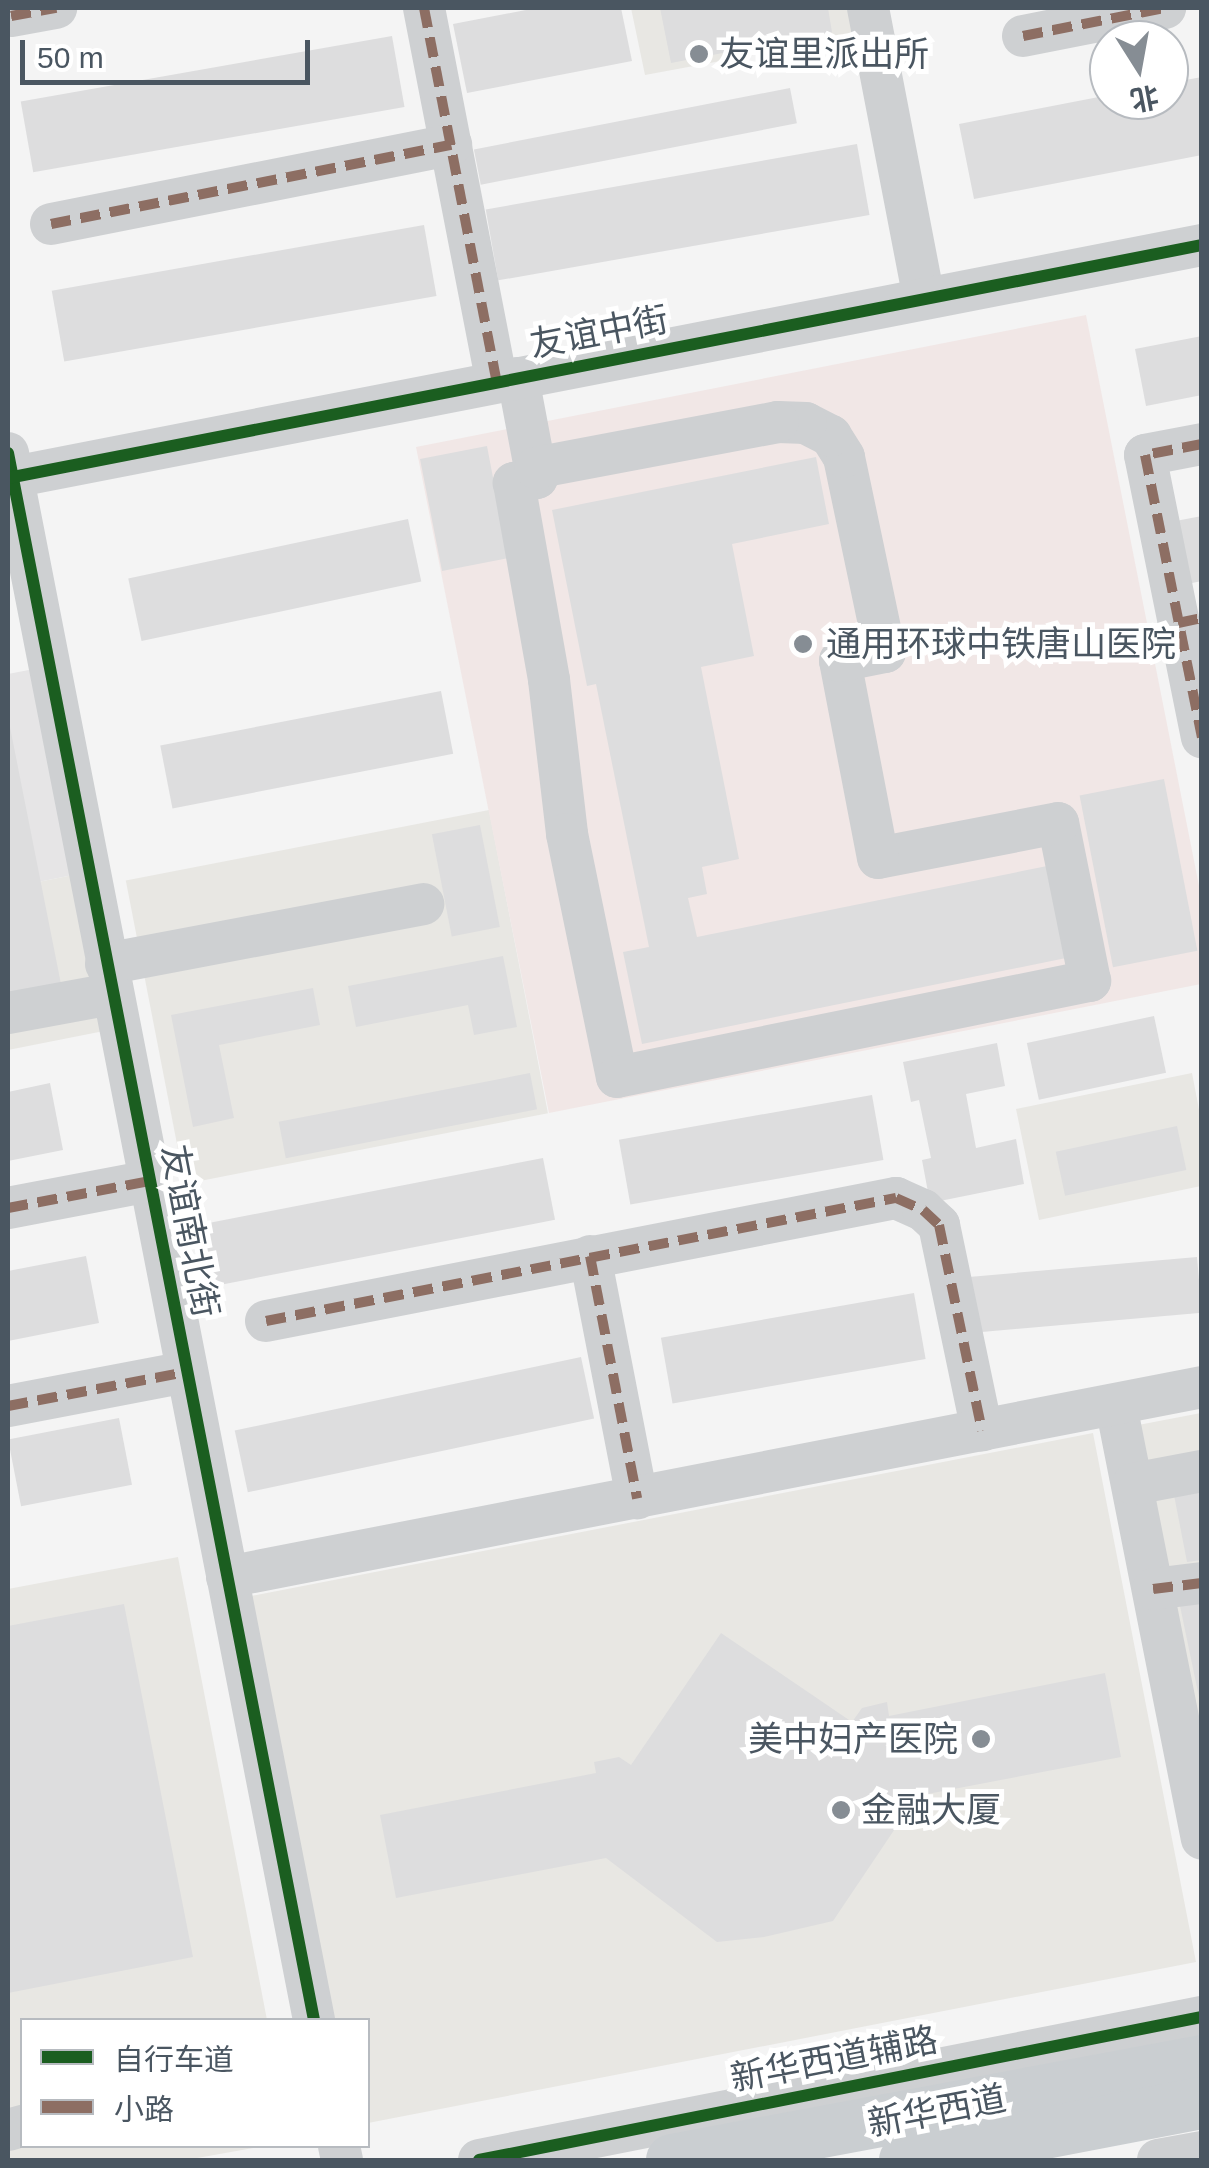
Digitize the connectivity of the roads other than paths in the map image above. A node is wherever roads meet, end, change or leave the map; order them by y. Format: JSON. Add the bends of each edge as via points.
{"nodes":[{"id":1,"x":56,"y":8,"type":"edge"},
{"id":2,"x":424,"y":8,"type":"edge"},
{"id":3,"x":868,"y":8,"type":"edge"},
{"id":4,"x":1165,"y":8,"type":"edge"},
{"id":5,"x":11,"y":16,"type":"dead end"},
{"id":6,"x":1023,"y":36,"type":"dead end"},
{"id":7,"x":451,"y":145,"type":"junction"},
{"id":8,"x":51,"y":224,"type":"dead end"},
{"id":9,"x":1202,"y":245,"type":"edge"},
{"id":10,"x":924,"y":299,"type":"junction"},
{"id":11,"x":507,"y":380,"type":"junction"},
{"id":12,"x":1202,"y":444,"type":"edge"},
{"id":13,"x":535,"y":468,"type":"junction"},
{"id":14,"x":9,"y":469,"type":"edge"},
{"id":15,"x":1190,"y":620,"type":"edge"},
{"id":16,"x":1202,"y":737,"type":"edge"},
{"id":17,"x":422,"y":904,"type":"dead end"},
{"id":18,"x":109,"y":979,"type":"junction"},
{"id":19,"x":8,"y":1013,"type":"edge"},
{"id":20,"x":150,"y":1181,"type":"junction"},
{"id":21,"x":8,"y":1208,"type":"edge"},
{"id":22,"x":590,"y":1256,"type":"junction"},
{"id":23,"x":266,"y":1321,"type":"dead end"},
{"id":24,"x":187,"y":1372,"type":"junction"},
{"id":25,"x":1202,"y":1386,"type":"edge"},
{"id":26,"x":1116,"y":1404,"type":"junction"},
{"id":27,"x":8,"y":1406,"type":"edge"},
{"id":28,"x":982,"y":1430,"type":"junction"},
{"id":29,"x":1202,"y":1471,"type":"edge"},
{"id":30,"x":1132,"y":1484,"type":"junction"},
{"id":31,"x":637,"y":1498,"type":"junction"},
{"id":32,"x":227,"y":1578,"type":"junction"},
{"id":33,"x":1202,"y":1583,"type":"edge"},
{"id":34,"x":1153,"y":1589,"type":"junction"},
{"id":35,"x":1202,"y":1839,"type":"edge"},
{"id":36,"x":1202,"y":2017,"type":"edge"},
{"id":37,"x":314,"y":2018,"type":"edge"},
{"id":38,"x":1202,"y":2061,"type":"edge"},
{"id":39,"x":1202,"y":2103,"type":"edge"},
{"id":40,"x":1202,"y":2152,"type":"edge"},
{"id":41,"x":478,"y":2160,"type":"edge"},
{"id":42,"x":672,"y":2160,"type":"edge"},
{"id":43,"x":904,"y":2160,"type":"edge"},
{"id":44,"x":1158,"y":2160,"type":"edge"}],
"edges":[{"from":1,"to":5,"type":"street"},
{"from":2,"to":7,"type":"street"},
{"from":3,"to":10,"type":"street"},
{"from":4,"to":6,"type":"street"},
{"from":7,"to":8,"type":"street"},
{"from":7,"to":11,"type":"street"},
{"from":9,"to":10,"type":"street","name":"友谊中街"},
{"from":10,"to":11,"type":"street","name":"友谊中街"},
{"from":11,"to":13,"type":"street"},
{"from":11,"to":14,"type":"street","name":"友谊中街"},
{"from":12,"to":15,"type":"street","via":[[1144,456]]},
{"from":13,"to":13,"type":"street","via":[[537,478],[514,483],[550,680],[567,834],[616,1077],[1090,981],[1058,824],[878,858],[840,661],[886,652],[844,456],[830,436],[806,422],[778,422]]},
{"from":14,"to":18,"type":"street","name":"友谊南北街"},
{"from":15,"to":16,"type":"street"},
{"from":17,"to":18,"type":"street"},
{"from":18,"to":19,"type":"street"},
{"from":18,"to":20,"type":"street","name":"友谊南北街"},
{"from":20,"to":21,"type":"street"},
{"from":20,"to":24,"type":"street","name":"友谊南北街"},
{"from":22,"to":23,"type":"street"},
{"from":22,"to":28,"type":"street","via":[[896,1198],[939,1225]]},
{"from":22,"to":31,"type":"street"},
{"from":24,"to":27,"type":"street"},
{"from":24,"to":32,"type":"street","name":"友谊南北街"},
{"from":25,"to":26,"type":"street"},
{"from":26,"to":28,"type":"street"},
{"from":26,"to":30,"type":"street"},
{"from":28,"to":31,"type":"street"},
{"from":29,"to":30,"type":"street"},
{"from":30,"to":34,"type":"street"},
{"from":31,"to":32,"type":"street"},
{"from":32,"to":37,"type":"street","name":"友谊南北街"},
{"from":33,"to":34,"type":"street"},
{"from":34,"to":35,"type":"street"},
{"from":36,"to":41,"type":"street","name":"新华西道辅路"},
{"from":38,"to":42,"type":"main road","name":"新华西道"},
{"from":39,"to":43,"type":"main road","name":"新华西道"},
{"from":40,"to":44,"type":"street"}]}
